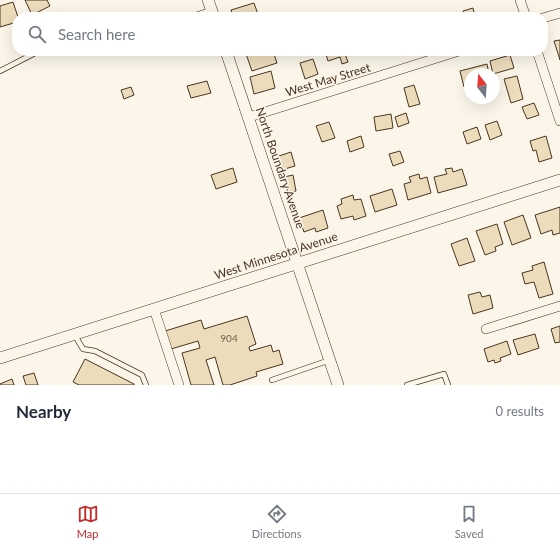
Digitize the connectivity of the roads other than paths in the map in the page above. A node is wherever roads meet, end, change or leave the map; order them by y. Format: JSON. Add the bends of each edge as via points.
{"nodes":[{"id":1,"x":520,"y":0,"type":"edge"},
{"id":2,"x":524,"y":12,"type":"edge"},
{"id":3,"x":560,"y":13,"type":"edge"},
{"id":4,"x":548,"y":17,"type":"edge"},
{"id":5,"x":29,"y":56,"type":"edge"},
{"id":6,"x":228,"y":56,"type":"edge"},
{"id":7,"x":443,"y":56,"type":"edge"},
{"id":8,"x":539,"y":56,"type":"edge"},
{"id":9,"x":0,"y":71,"type":"edge"},
{"id":10,"x":249,"y":117,"type":"junction"},
{"id":11,"x":560,"y":121,"type":"edge"},
{"id":12,"x":560,"y":180,"type":"edge"},
{"id":13,"x":298,"y":263,"type":"junction"},
{"id":14,"x":560,"y":306,"type":"edge"},
{"id":15,"x":154,"y":309,"type":"junction"},
{"id":16,"x":486,"y":329,"type":"dead end"},
{"id":17,"x":74,"y":334,"type":"junction"},
{"id":18,"x":0,"y":358,"type":"edge"},
{"id":19,"x":330,"y":360,"type":"junction"},
{"id":20,"x":272,"y":380,"type":"dead end"},
{"id":21,"x":146,"y":385,"type":"edge"},
{"id":22,"x":178,"y":385,"type":"edge"},
{"id":23,"x":338,"y":385,"type":"edge"},
{"id":24,"x":407,"y":385,"type":"edge"},
{"id":25,"x":448,"y":385,"type":"edge"}],
"edges":[{"from":1,"to":2,"type":"street"},
{"from":3,"to":4,"type":"street"},
{"from":5,"to":9,"type":"lane"},
{"from":6,"to":10,"type":"street","name":"North Boundary Avenue"},
{"from":7,"to":10,"type":"street","name":"West May Street"},
{"from":8,"to":11,"type":"street"},
{"from":10,"to":13,"type":"street","name":"North Boundary Avenue"},
{"from":12,"to":13,"type":"street","name":"West Minnesota Avenue"},
{"from":13,"to":15,"type":"street","name":"West Minnesota Avenue"},
{"from":13,"to":19,"type":"street","name":"North Boundary Avenue"},
{"from":14,"to":16,"type":"street"},
{"from":15,"to":17,"type":"street","name":"West Minnesota Avenue"},
{"from":15,"to":22,"type":"street"},
{"from":17,"to":18,"type":"street","name":"West Minnesota Avenue"},
{"from":17,"to":21,"type":"lane","via":[[83,349],[142,375]]},
{"from":19,"to":20,"type":"lane"},
{"from":19,"to":23,"type":"street","name":"North Boundary Avenue"},
{"from":24,"to":25,"type":"lane","via":[[444,374]]}]}
